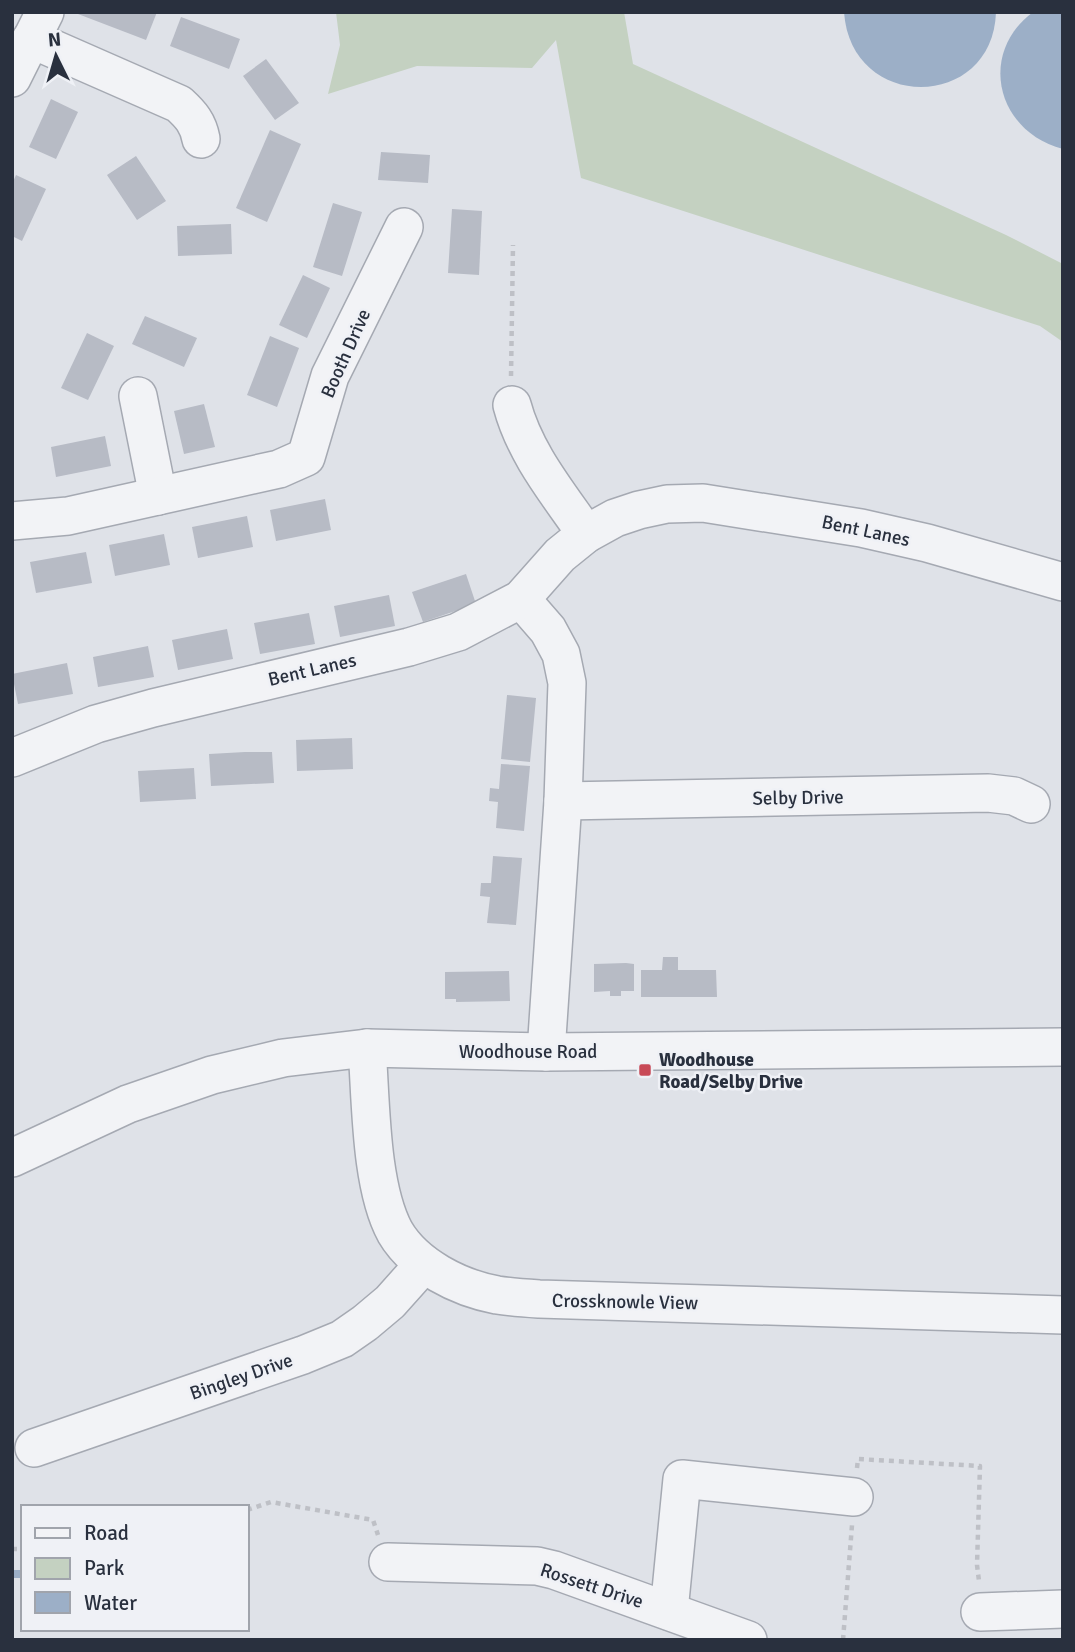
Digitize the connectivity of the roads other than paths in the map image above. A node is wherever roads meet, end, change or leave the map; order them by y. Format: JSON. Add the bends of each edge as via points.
{"nodes":[{"id":1,"x":38,"y":26,"type":"edge"},
{"id":2,"x":13,"y":74,"type":"edge"},
{"id":3,"x":201,"y":139,"type":"dead end"},
{"id":4,"x":404,"y":227,"type":"dead end"},
{"id":5,"x":138,"y":396,"type":"dead end"},
{"id":6,"x":512,"y":405,"type":"road end"},
{"id":7,"x":158,"y":496,"type":"junction"},
{"id":8,"x":12,"y":521,"type":"edge"},
{"id":9,"x":586,"y":534,"type":"junction"},
{"id":10,"x":1063,"y":582,"type":"edge"},
{"id":11,"x":521,"y":599,"type":"junction"},
{"id":12,"x":12,"y":758,"type":"edge"},
{"id":13,"x":563,"y":801,"type":"junction"},
{"id":14,"x":1031,"y":804,"type":"dead end"},
{"id":15,"x":1063,"y":1047,"type":"edge"},
{"id":16,"x":367,"y":1048,"type":"junction"},
{"id":17,"x":546,"y":1052,"type":"junction"},
{"id":18,"x":12,"y":1158,"type":"edge"},
{"id":19,"x":424,"y":1264,"type":"junction"},
{"id":20,"x":1063,"y":1315,"type":"edge"},
{"id":21,"x":34,"y":1449,"type":"dead end"},
{"id":22,"x":854,"y":1497,"type":"road end"},
{"id":23,"x":380,"y":1561,"type":"road end"},
{"id":24,"x":1063,"y":1609,"type":"edge"},
{"id":25,"x":669,"y":1611,"type":"junction"},
{"id":26,"x":978,"y":1615,"type":"edge"},
{"id":27,"x":706,"y":1632,"type":"edge"},
{"id":28,"x":748,"y":1640,"type":"edge"}],
"edges":[{"from":1,"to":2,"type":"street"},
{"from":1,"to":3,"type":"street","via":[[179,104],[191,114]]},
{"from":4,"to":7,"type":"street","name":"Booth Drive","via":[[330,376],[306,457],[279,469]]},
{"from":5,"to":7,"type":"street"},
{"from":6,"to":9,"type":"street","via":[[521,435]]},
{"from":7,"to":8,"type":"street","name":"Booth Drive","via":[[68,516]]},
{"from":9,"to":10,"type":"street","name":"Bent Lanes","via":[[639,510],[703,503],[861,528]]},
{"from":9,"to":11,"type":"street","name":"Bent Lanes"},
{"from":11,"to":12,"type":"street","name":"Bent Lanes","via":[[458,632],[410,648],[142,711]]},
{"from":11,"to":13,"type":"street","via":[[548,630],[561,654],[567,683]]},
{"from":13,"to":14,"type":"street","name":"Selby Drive","via":[[988,793],[1014,796]]},
{"from":13,"to":17,"type":"street"},
{"from":15,"to":17,"type":"street","name":"Woodhouse Road"},
{"from":16,"to":17,"type":"street","name":"Woodhouse Road"},
{"from":16,"to":18,"type":"street","name":"Woodhouse Road","via":[[283,1058],[212,1075],[128,1104]]},
{"from":16,"to":19,"type":"street","name":"Crossknowle View","via":[[383,1197],[396,1233]]},
{"from":19,"to":20,"type":"street","name":"Crossknowle View","via":[[495,1295],[539,1299]]},
{"from":19,"to":21,"type":"street","name":"Bingley Drive","via":[[390,1302],[342,1339]]},
{"from":22,"to":25,"type":"street","via":[[681,1479]]},
{"from":23,"to":25,"type":"street","name":"Rossett Drive","via":[[537,1566]]},
{"from":24,"to":26,"type":"street"},
{"from":25,"to":27,"type":"street","name":"Rossett Drive"},
{"from":27,"to":28,"type":"street","name":"Rossett Drive"}]}
